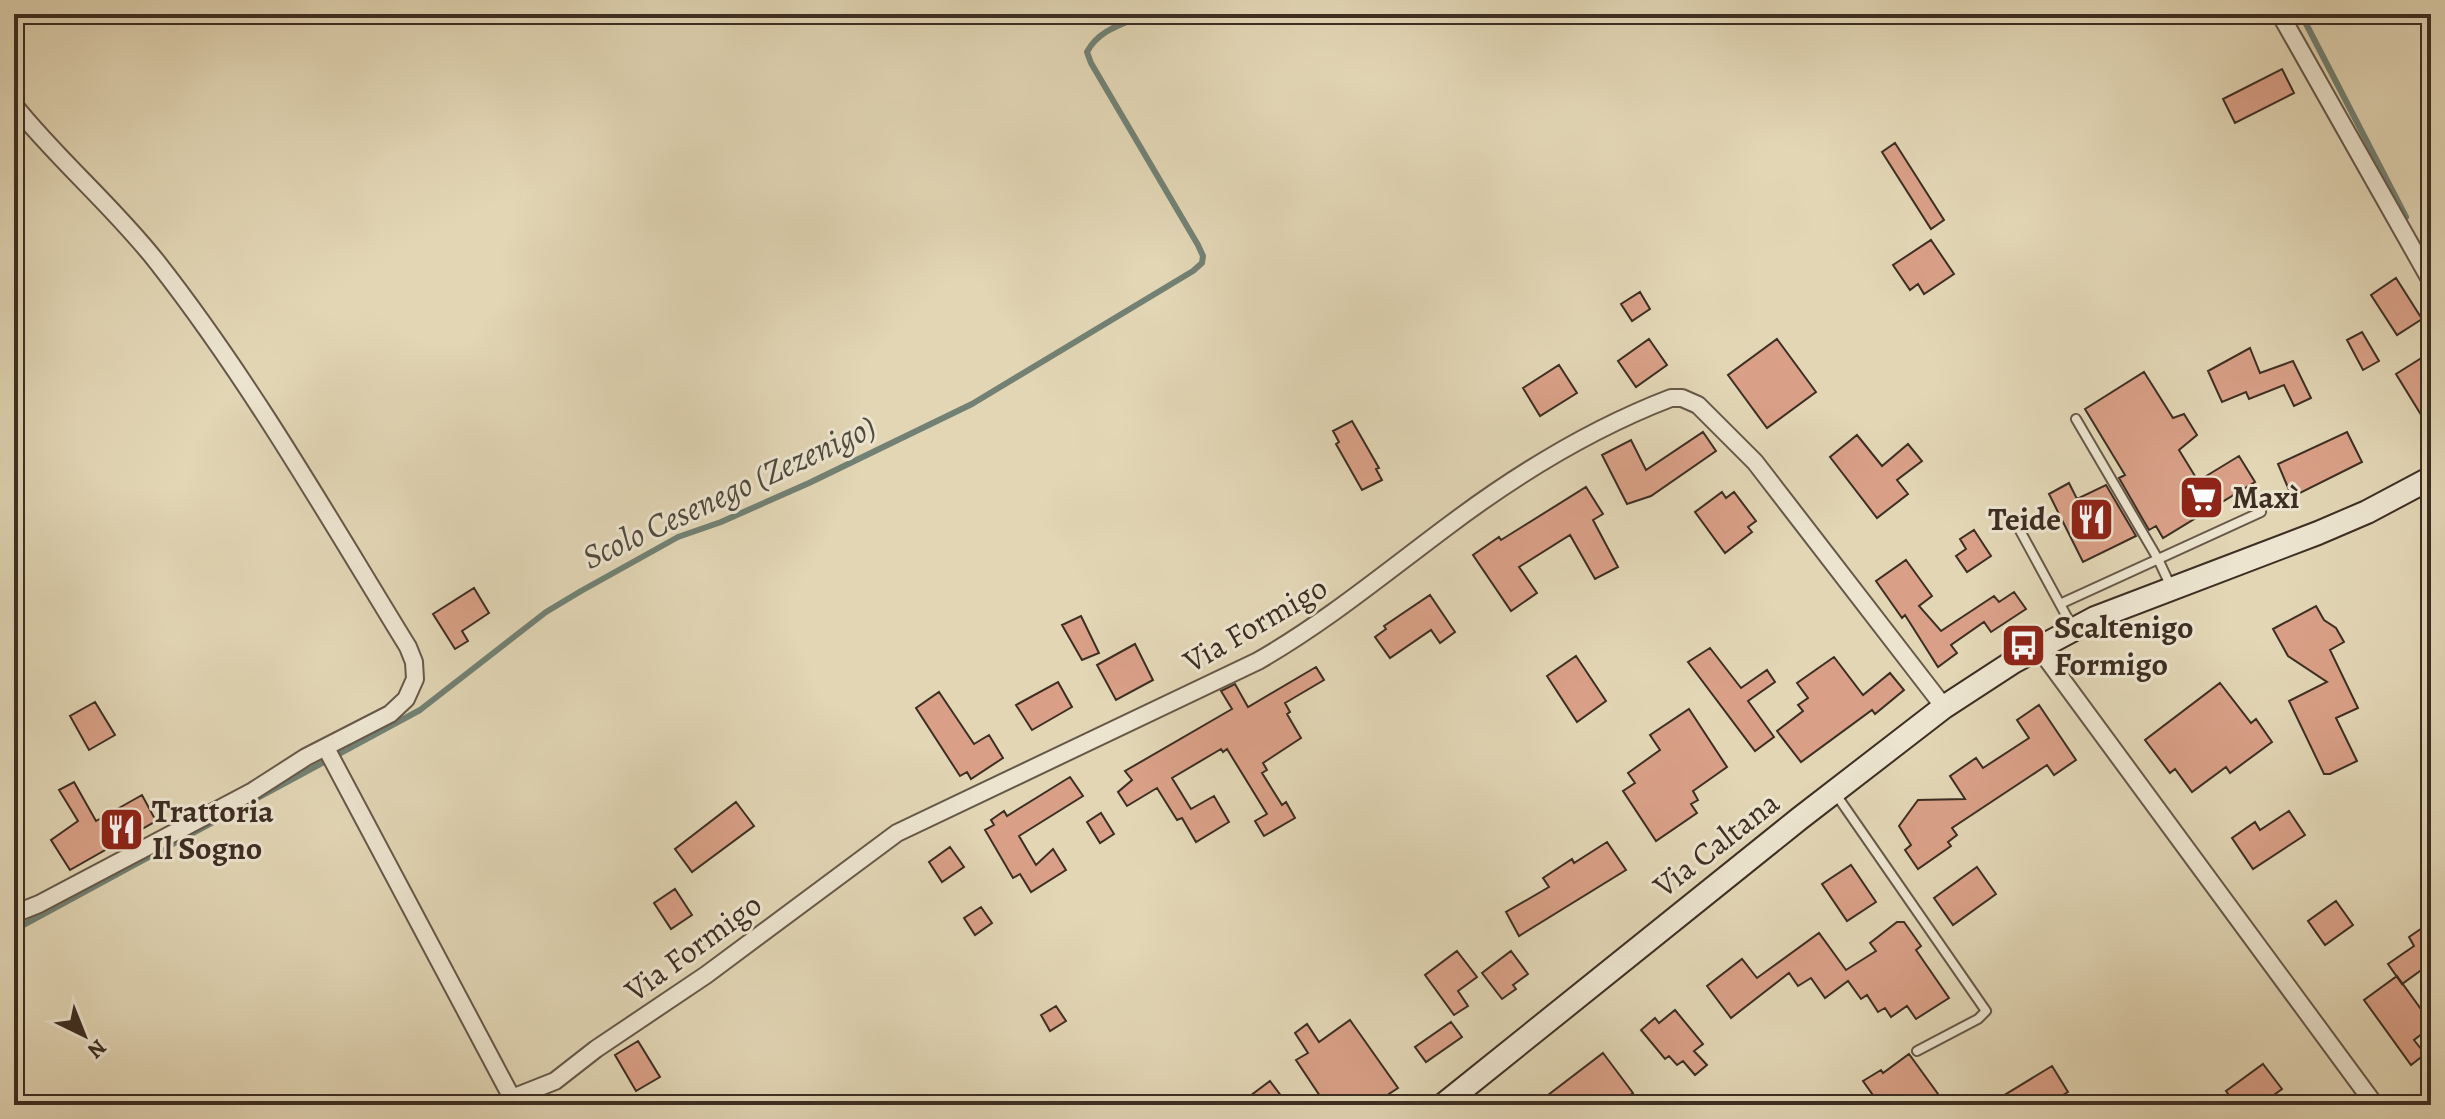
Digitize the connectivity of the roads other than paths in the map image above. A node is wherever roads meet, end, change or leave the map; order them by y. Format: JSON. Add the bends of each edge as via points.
{"nodes":[{"id":1,"x":2280,"y":14,"type":"edge"},
{"id":2,"x":14,"y":105,"type":"edge"},
{"id":3,"x":2431,"y":281,"type":"edge"},
{"id":4,"x":2076,"y":419,"type":"dead end"},
{"id":5,"x":2431,"y":478,"type":"edge"},
{"id":6,"x":2261,"y":512,"type":"dead end"},
{"id":7,"x":2017,"y":525,"type":"dead end"},
{"id":8,"x":2158,"y":559,"type":"junction"},
{"id":9,"x":2172,"y":589,"type":"junction"},
{"id":10,"x":2060,"y":604,"type":"junction"},
{"id":11,"x":2073,"y":629,"type":"junction"},
{"id":12,"x":2038,"y":647,"type":"junction"},
{"id":13,"x":1944,"y":707,"type":"junction"},
{"id":14,"x":328,"y":751,"type":"junction"},
{"id":15,"x":1835,"y":793,"type":"junction"},
{"id":16,"x":14,"y":914,"type":"edge"},
{"id":17,"x":1917,"y":1051,"type":"dead end"},
{"id":18,"x":508,"y":1102,"type":"edge"},
{"id":19,"x":1443,"y":1105,"type":"edge"},
{"id":20,"x":2375,"y":1105,"type":"edge"}],
"edges":[{"from":1,"to":3,"type":"street"},
{"from":2,"to":14,"type":"street","via":[[126,225],[181,294],[269,422],[408,647],[415,679],[406,699]]},
{"from":4,"to":8,"type":"lane"},
{"from":5,"to":9,"type":"main road","name":"Via Caltana","via":[[2343,523]]},
{"from":6,"to":8,"type":"lane"},
{"from":7,"to":10,"type":"lane"},
{"from":8,"to":9,"type":"lane"},
{"from":8,"to":10,"type":"lane"},
{"from":9,"to":11,"type":"main road","name":"Via Caltana"},
{"from":10,"to":11,"type":"lane"},
{"from":11,"to":12,"type":"main road","name":"Via Caltana"},
{"from":12,"to":13,"type":"main road","name":"Via Caltana"},
{"from":12,"to":20,"type":"street"},
{"from":13,"to":15,"type":"main road","name":"Via Caltana"},
{"from":13,"to":18,"type":"street","name":"Via Formigo","via":[[1755,462],[1698,405],[1671,398],[1592,432],[1528,470],[1347,604],[1258,661],[897,833],[555,1081]]},
{"from":14,"to":16,"type":"street"},
{"from":14,"to":18,"type":"street"},
{"from":15,"to":17,"type":"lane","via":[[1986,1011]]},
{"from":15,"to":19,"type":"main road","name":"Via Caltana"}]}
